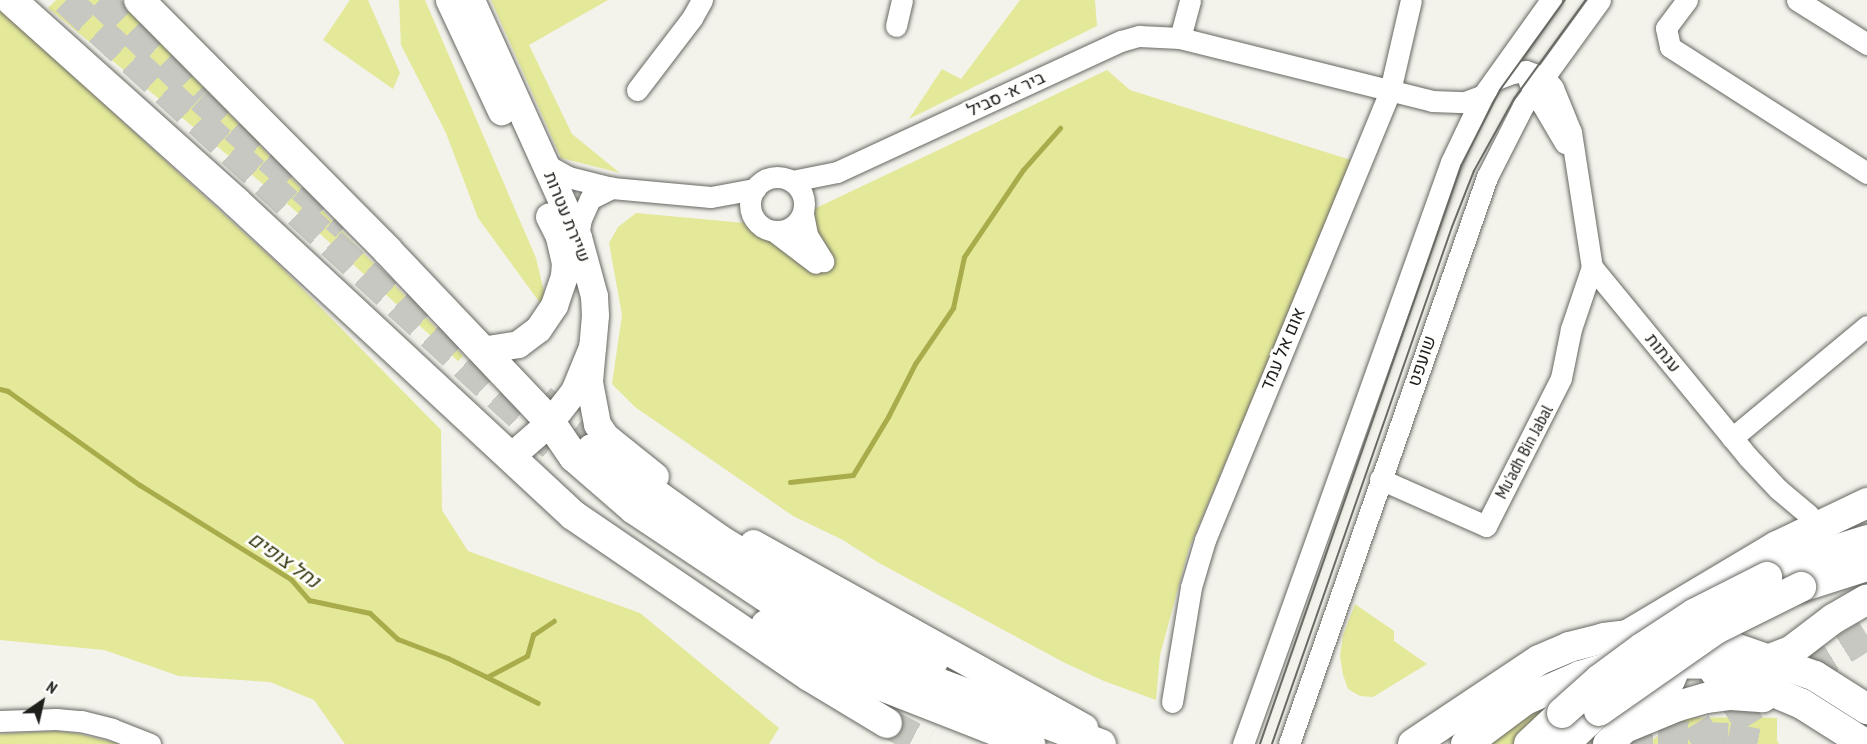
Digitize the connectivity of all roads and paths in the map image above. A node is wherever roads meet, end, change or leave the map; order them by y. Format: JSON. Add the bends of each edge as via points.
{"nodes":[{"id":1,"x":11,"y":0,"type":"edge"},
{"id":2,"x":139,"y":0,"type":"edge"},
{"id":3,"x":449,"y":0,"type":"edge"},
{"id":4,"x":471,"y":0,"type":"edge"},
{"id":5,"x":902,"y":0,"type":"edge"},
{"id":6,"x":1190,"y":0,"type":"edge"},
{"id":7,"x":1411,"y":0,"type":"edge"},
{"id":8,"x":1551,"y":0,"type":"edge"},
{"id":9,"x":1600,"y":0,"type":"edge"},
{"id":10,"x":1687,"y":0,"type":"edge"},
{"id":11,"x":1797,"y":0,"type":"edge"},
{"id":12,"x":698,"y":2,"type":"edge"},
{"id":13,"x":896,"y":26,"type":"dead end"},
{"id":14,"x":1527,"y":35,"type":"junction"},
{"id":15,"x":1180,"y":38,"type":"junction"},
{"id":16,"x":1867,"y":44,"type":"edge"},
{"id":17,"x":1535,"y":80,"type":"junction"},
{"id":18,"x":1489,"y":88,"type":"junction"},
{"id":19,"x":637,"y":90,"type":"dead end"},
{"id":20,"x":1390,"y":92,"type":"junction"},
{"id":21,"x":1432,"y":100,"type":"junction"},
{"id":22,"x":1463,"y":136,"type":"junction"},
{"id":23,"x":545,"y":164,"type":"junction"},
{"id":24,"x":837,"y":172,"type":"junction"},
{"id":25,"x":1867,"y":173,"type":"edge"},
{"id":26,"x":792,"y":181,"type":"junction"},
{"id":27,"x":612,"y":188,"type":"junction"},
{"id":28,"x":754,"y":189,"type":"junction"},
{"id":29,"x":711,"y":197,"type":"junction"},
{"id":30,"x":804,"y":209,"type":"junction"},
{"id":31,"x":752,"y":215,"type":"junction"},
{"id":32,"x":775,"y":232,"type":"junction"},
{"id":33,"x":578,"y":237,"type":"junction"},
{"id":34,"x":1592,"y":267,"type":"junction"},
{"id":35,"x":1867,"y":326,"type":"edge"},
{"id":36,"x":591,"y":347,"type":"junction"},
{"id":37,"x":481,"y":350,"type":"junction"},
{"id":38,"x":550,"y":422,"type":"junction"},
{"id":39,"x":1732,"y":438,"type":"junction"},
{"id":40,"x":512,"y":456,"type":"junction"},
{"id":41,"x":1380,"y":479,"type":"junction"},
{"id":42,"x":1867,"y":503,"type":"edge"},
{"id":43,"x":1809,"y":515,"type":"dead end"},
{"id":44,"x":1867,"y":540,"type":"edge"},
{"id":45,"x":1867,"y":566,"type":"edge"},
{"id":46,"x":1867,"y":598,"type":"edge"},
{"id":47,"x":1670,"y":634,"type":"junction"},
{"id":48,"x":1627,"y":635,"type":"junction"},
{"id":49,"x":1770,"y":659,"type":"junction"},
{"id":50,"x":933,"y":661,"type":"tunnel mouth"},
{"id":51,"x":1677,"y":664,"type":"junction"},
{"id":52,"x":1173,"y":702,"type":"dead end"},
{"id":53,"x":1802,"y":704,"type":"junction"},
{"id":54,"x":1867,"y":708,"type":"edge"},
{"id":55,"x":0,"y":721,"type":"edge"},
{"id":56,"x":886,"y":723,"type":"tunnel mouth"},
{"id":57,"x":1616,"y":736,"type":"edge"},
{"id":58,"x":150,"y":744,"type":"edge"},
{"id":59,"x":1030,"y":744,"type":"edge"},
{"id":60,"x":1101,"y":744,"type":"edge"},
{"id":61,"x":1114,"y":744,"type":"edge"},
{"id":62,"x":1243,"y":744,"type":"edge"},
{"id":63,"x":1289,"y":744,"type":"edge"},
{"id":64,"x":1413,"y":744,"type":"edge"},
{"id":65,"x":1466,"y":744,"type":"edge"},
{"id":66,"x":1529,"y":744,"type":"edge"},
{"id":67,"x":1564,"y":744,"type":"edge"},
{"id":68,"x":1865,"y":744,"type":"edge"}],
"edges":[{"from":1,"to":40,"type":"highway"},
{"from":2,"to":37,"type":"highway"},
{"from":3,"to":37,"type":"main road","name":"שיירת עטרות","via":[[555,229],[565,263],[554,305],[538,329],[518,344]]},
{"from":4,"to":23,"type":"main road","name":"שיירת עטרות"},
{"from":5,"to":13,"type":"street"},
{"from":6,"to":15,"type":"street"},
{"from":7,"to":20,"type":"street","name":"אום אל עמד"},
{"from":8,"to":14,"type":"street"},
{"from":9,"to":17,"type":"street","name":"שועפט"},
{"from":10,"to":25,"type":"street","via":[[1666,28],[1670,47]]},
{"from":11,"to":16,"type":"street"},
{"from":12,"to":19,"type":"street"},
{"from":14,"to":17,"type":"street","via":[[1523,51]]},
{"from":14,"to":18,"type":"street"},
{"from":15,"to":20,"type":"street","name":"ביר א- סביל"},
{"from":15,"to":24,"type":"street","name":"ביר א- סביל","via":[[1139,36],[1121,41]]},
{"from":17,"to":18,"type":"street","via":[[1512,73]]},
{"from":17,"to":34,"type":"street","via":[[1576,161]]},
{"from":17,"to":41,"type":"street","name":"שועפט","via":[[1474,208]]},
{"from":18,"to":21,"type":"street","name":"ביר א- סביל","via":[[1465,102]]},
{"from":18,"to":22,"type":"street"},
{"from":20,"to":21,"type":"street","name":"ביר א- סביל"},
{"from":20,"to":52,"type":"street","name":"אום אל עמד","via":[[1217,505],[1191,587]]},
{"from":21,"to":22,"type":"street","name":"ביר א- סביל","via":[[1454,115]]},
{"from":22,"to":62,"type":"street","via":[[1438,194]]},
{"from":23,"to":27,"type":"street","via":[[568,177]]},
{"from":23,"to":33,"type":"main road","name":"שיירת עטרות"},
{"from":24,"to":26,"type":"street","name":"ביר א- סביל"},
{"from":24,"to":30,"type":"street","name":"ביר א- סביל"},
{"from":26,"to":28,"type":"street","via":[[771,178]]},
{"from":26,"to":30,"type":"street","via":[[803,195]]},
{"from":27,"to":29,"type":"street"},
{"from":27,"to":33,"type":"street","via":[[590,199],[580,219]]},
{"from":28,"to":29,"type":"street"},
{"from":28,"to":31,"type":"street"},
{"from":29,"to":31,"type":"street"},
{"from":30,"to":32,"type":"street","via":[[792,228]]},
{"from":30,"to":32,"type":"street","via":[[807,235],[819,262]]},
{"from":31,"to":32,"type":"street","via":[[761,227]]},
{"from":33,"to":36,"type":"main road","name":"שיירת עטרות","via":[[594,296]]},
{"from":34,"to":39,"type":"street","name":"ענתות"},
{"from":34,"to":41,"type":"street","name":"Mu'adh Bin Jabal","via":[[1571,329],[1561,378],[1486,526]]},
{"from":35,"to":39,"type":"street"},
{"from":36,"to":38,"type":"main road","name":"שיירת עטרות","via":[[574,391]]},
{"from":36,"to":61,"type":"main road","via":[[593,412],[605,436],[622,452],[769,553]]},
{"from":37,"to":38,"type":"highway"},
{"from":38,"to":40,"type":"main road","name":"שיירת עטרות"},
{"from":38,"to":50,"type":"highway","via":[[568,430],[618,470],[720,540]]},
{"from":38,"to":60,"type":"highway","via":[[574,457],[599,481],[784,609],[925,678]]},
{"from":39,"to":43,"type":"street","name":"ענתות","via":[[1778,489]]},
{"from":40,"to":56,"type":"highway","via":[[526,475],[601,536]]},
{"from":40,"to":59,"type":"highway","via":[[785,637],[872,682]]},
{"from":41,"to":63,"type":"street","name":"שועפט"},
{"from":42,"to":48,"type":"highway","via":[[1752,560]]},
{"from":44,"to":66,"type":"highway","bridge":true,"via":[[1767,577],[1694,614],[1600,679]]},
{"from":45,"to":67,"type":"highway","bridge":true,"via":[[1801,587],[1716,628],[1599,711]]},
{"from":46,"to":49,"type":"highway","via":[[1797,648]]},
{"from":47,"to":48,"type":"highway"},
{"from":47,"to":49,"type":"highway","via":[[1709,639]]},
{"from":47,"to":51,"type":"highway"},
{"from":48,"to":64,"type":"highway","via":[[1569,647],[1539,660]]},
{"from":49,"to":51,"type":"highway","via":[[1744,664]]},
{"from":49,"to":54,"type":"highway","via":[[1815,676]]},
{"from":51,"to":53,"type":"highway","via":[[1745,681]]},
{"from":51,"to":57,"type":"highway","via":[[1659,695]]},
{"from":51,"to":65,"type":"highway","via":[[1624,663],[1564,682],[1526,700]]},
{"from":53,"to":57,"type":"highway","via":[[1752,695],[1706,698],[1678,706]]},
{"from":53,"to":68,"type":"highway"},
{"from":55,"to":58,"type":"street","via":[[81,722]]}]}
